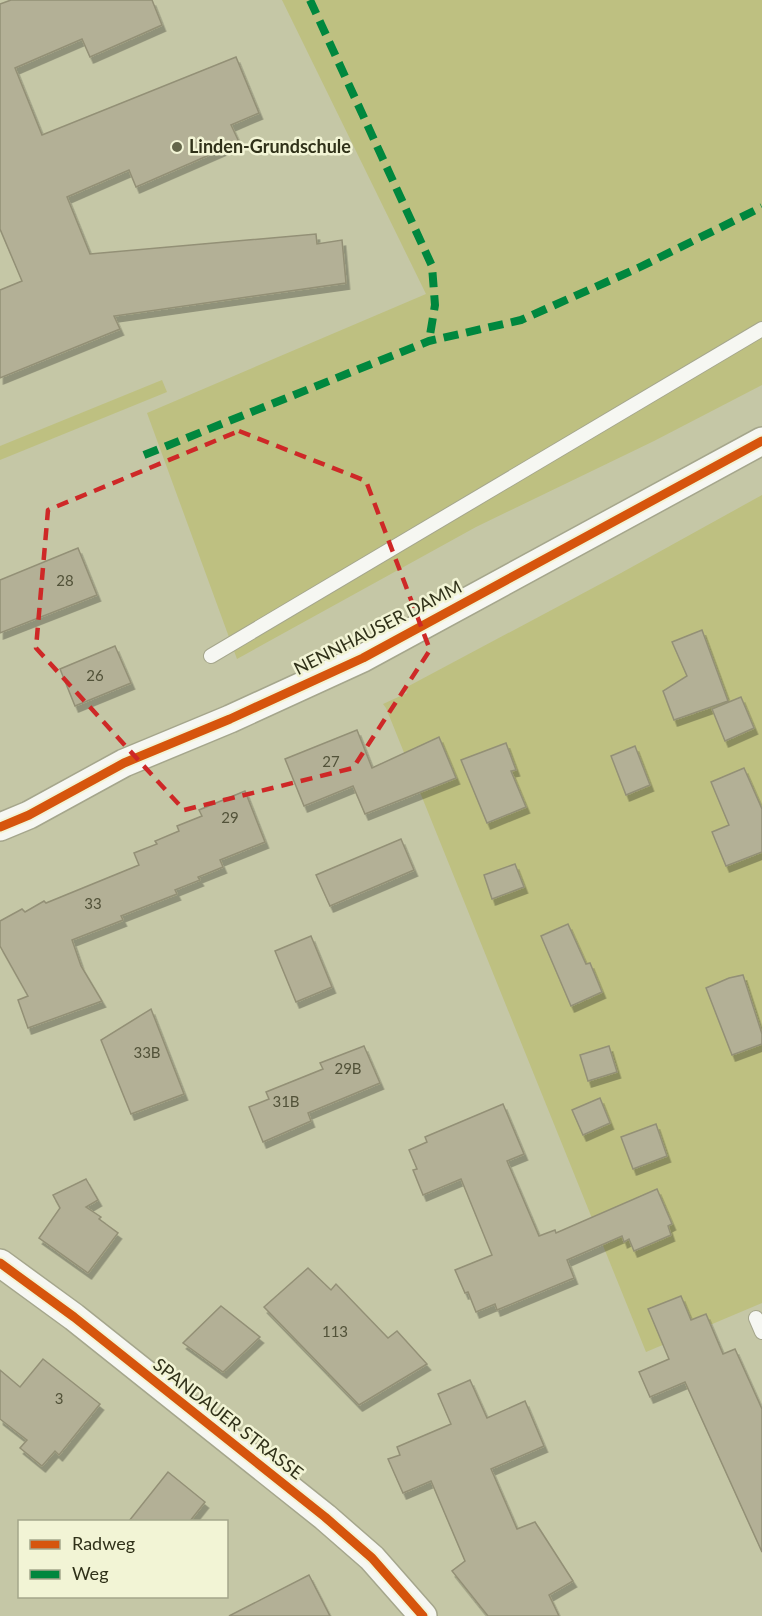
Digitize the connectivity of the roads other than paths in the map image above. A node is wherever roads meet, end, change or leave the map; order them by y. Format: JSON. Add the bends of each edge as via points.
{"nodes":[{"id":1,"x":762,"y":329,"type":"edge"},
{"id":2,"x":762,"y":441,"type":"edge"},
{"id":3,"x":211,"y":656,"type":"dead end"},
{"id":4,"x":0,"y":827,"type":"edge"},
{"id":5,"x":0,"y":1263,"type":"edge"},
{"id":6,"x":756,"y":1318,"type":"dead end"},
{"id":7,"x":762,"y":1332,"type":"edge"},
{"id":8,"x":423,"y":1616,"type":"edge"}],
"edges":[{"from":1,"to":3,"type":"lane"},
{"from":2,"to":4,"type":"street","name":"NENNHAUSER DAMM","via":[[363,658],[124,763]]},
{"from":5,"to":8,"type":"street","name":"SPANDAUER STRASSE","via":[[326,1517],[372,1558]]},
{"from":6,"to":7,"type":"lane"}]}
